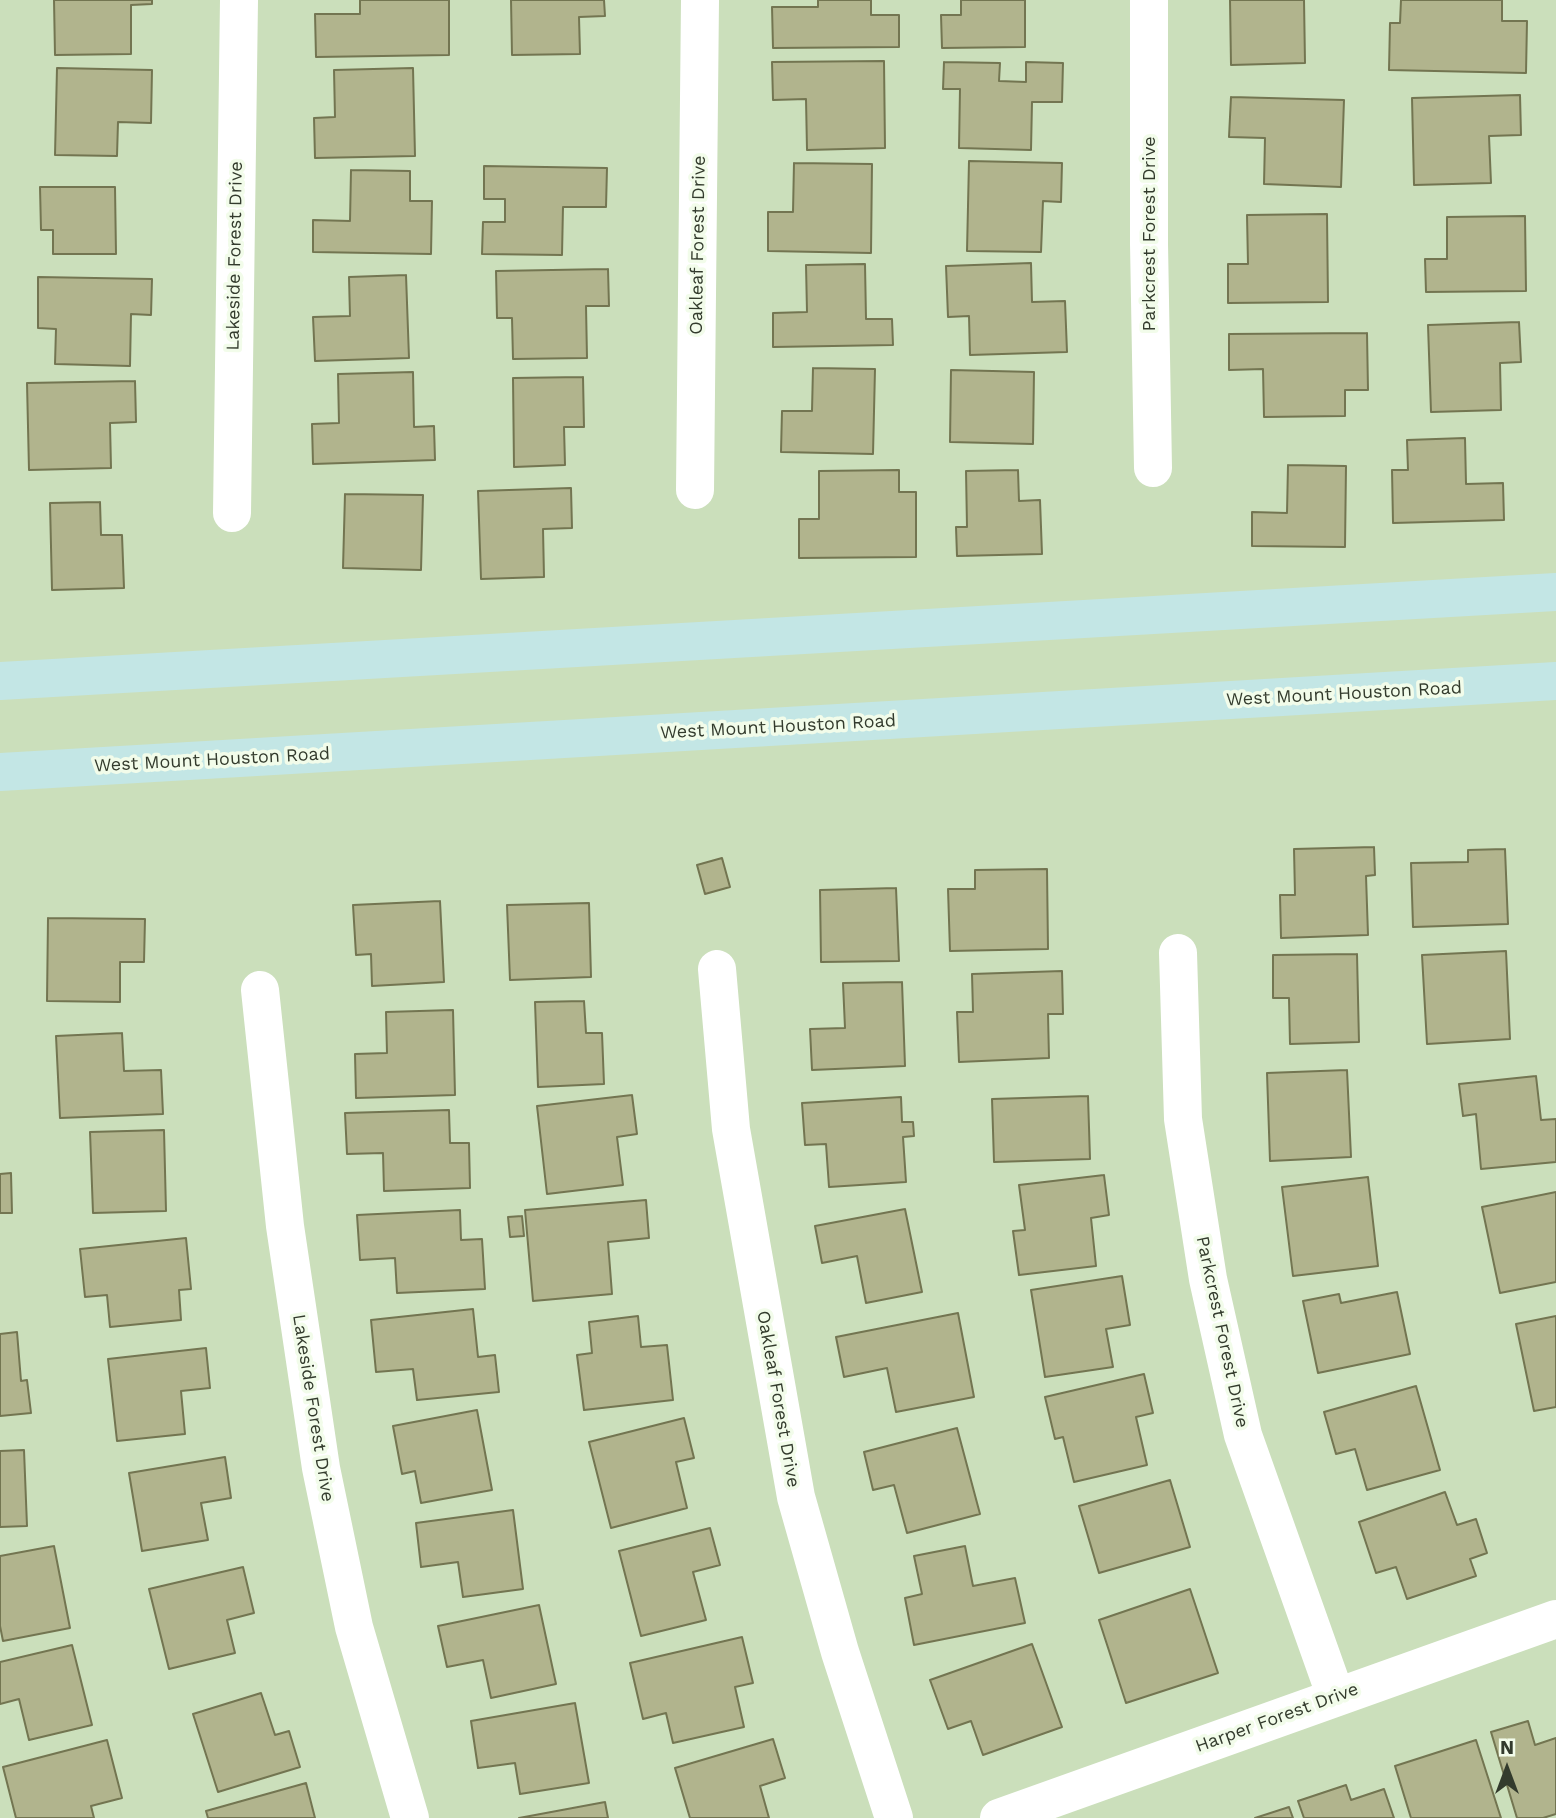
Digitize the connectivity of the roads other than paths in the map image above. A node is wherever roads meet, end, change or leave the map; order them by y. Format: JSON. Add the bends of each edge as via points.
{"nodes":[{"id":1,"x":239,"y":0,"type":"edge"},
{"id":2,"x":700,"y":0,"type":"edge"},
{"id":3,"x":1149,"y":0,"type":"edge"},
{"id":4,"x":1153,"y":468,"type":"dead end"},
{"id":5,"x":695,"y":490,"type":"dead end"},
{"id":6,"x":232,"y":513,"type":"dead end"},
{"id":7,"x":1556,"y":592,"type":"edge"},
{"id":8,"x":0,"y":681,"type":"edge"},
{"id":9,"x":1556,"y":681,"type":"edge"},
{"id":10,"x":0,"y":772,"type":"edge"},
{"id":11,"x":1178,"y":953,"type":"dead end"},
{"id":12,"x":717,"y":969,"type":"dead end"},
{"id":13,"x":260,"y":990,"type":"dead end"},
{"id":14,"x":1556,"y":1619,"type":"edge"},
{"id":15,"x":1336,"y":1696,"type":"junction"},
{"id":16,"x":410,"y":1818,"type":"edge"},
{"id":17,"x":894,"y":1818,"type":"edge"},
{"id":18,"x":999,"y":1818,"type":"edge"}],
"edges":[{"from":1,"to":6,"type":"street","name":"Lakeside Forest Drive"},
{"from":2,"to":5,"type":"street","name":"Oakleaf Forest Drive"},
{"from":3,"to":4,"type":"street","name":"Parkcrest Forest Drive"},
{"from":7,"to":8,"type":"main road"},
{"from":9,"to":10,"type":"main road","name":"West Mount Houston Road"},
{"from":11,"to":15,"type":"street","name":"Parkcrest Forest Drive","via":[[1183,1119],[1208,1279],[1243,1435]]},
{"from":12,"to":17,"type":"street","name":"Oakleaf Forest Drive","via":[[731,1129],[796,1497]]},
{"from":13,"to":16,"type":"street","name":"Lakeside Forest Drive","via":[[285,1226],[321,1468],[354,1627]]},
{"from":14,"to":15,"type":"street","name":"Harper Forest Drive"},
{"from":15,"to":18,"type":"street","name":"Harper Forest Drive"}]}
